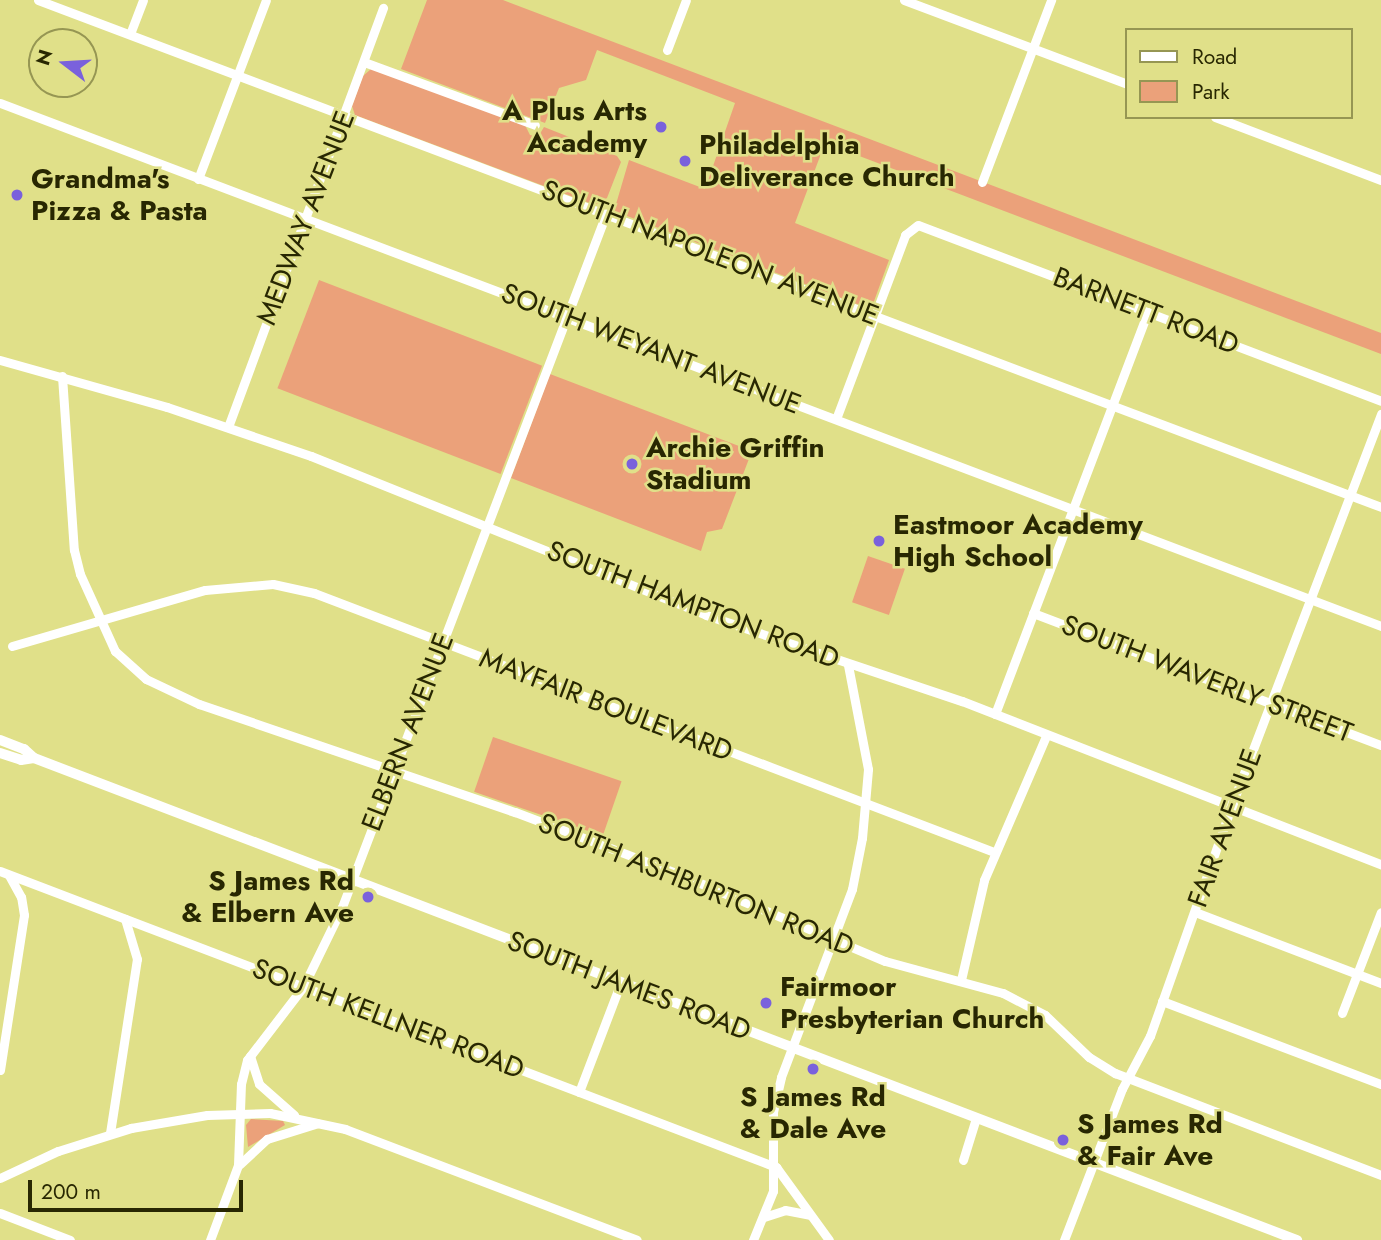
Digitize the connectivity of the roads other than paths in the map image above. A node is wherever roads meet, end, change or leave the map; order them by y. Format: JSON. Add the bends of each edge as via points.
{"nodes":[{"id":1,"x":38,"y":0,"type":"edge"},
{"id":2,"x":143,"y":0,"type":"edge"},
{"id":3,"x":266,"y":0,"type":"edge"},
{"id":4,"x":686,"y":0,"type":"edge"},
{"id":5,"x":904,"y":0,"type":"edge"},
{"id":6,"x":1051,"y":0,"type":"edge"},
{"id":7,"x":383,"y":8,"type":"dead end"},
{"id":8,"x":130,"y":34,"type":"junction"},
{"id":9,"x":1032,"y":48,"type":"junction"},
{"id":10,"x":667,"y":50,"type":"dead end"},
{"id":11,"x":364,"y":62,"type":"junction"},
{"id":12,"x":237,"y":74,"type":"junction"},
{"id":13,"x":1126,"y":84,"type":"edge"},
{"id":14,"x":0,"y":103,"type":"edge"},
{"id":15,"x":345,"y":114,"type":"junction"},
{"id":16,"x":1220,"y":119,"type":"edge"},
{"id":17,"x":535,"y":125,"type":"dead end"},
{"id":18,"x":198,"y":178,"type":"junction"},
{"id":19,"x":1381,"y":180,"type":"edge"},
{"id":20,"x":982,"y":182,"type":"dead end"},
{"id":21,"x":606,"y":214,"type":"junction"},
{"id":22,"x":305,"y":218,"type":"junction"},
{"id":23,"x":1148,"y":312,"type":"junction"},
{"id":24,"x":875,"y":316,"type":"junction"},
{"id":25,"x":566,"y":317,"type":"junction"},
{"id":26,"x":0,"y":360,"type":"edge"},
{"id":27,"x":62,"y":376,"type":"junction"},
{"id":28,"x":1381,"y":401,"type":"edge"},
{"id":29,"x":1112,"y":405,"type":"junction"},
{"id":30,"x":1381,"y":414,"type":"edge"},
{"id":31,"x":836,"y":419,"type":"junction"},
{"id":32,"x":228,"y":427,"type":"junction"},
{"id":33,"x":1350,"y":495,"type":"junction"},
{"id":34,"x":1381,"y":507,"type":"edge"},
{"id":35,"x":1072,"y":509,"type":"junction"},
{"id":36,"x":487,"y":526,"type":"junction"},
{"id":37,"x":1310,"y":600,"type":"junction"},
{"id":38,"x":1033,"y":613,"type":"junction"},
{"id":39,"x":99,"y":619,"type":"junction"},
{"id":40,"x":1381,"y":626,"type":"edge"},
{"id":41,"x":443,"y":643,"type":"junction"},
{"id":42,"x":12,"y":646,"type":"dead end"},
{"id":43,"x":848,"y":664,"type":"junction"},
{"id":44,"x":1271,"y":703,"type":"junction"},
{"id":45,"x":995,"y":714,"type":"junction"},
{"id":46,"x":1046,"y":736,"type":"junction"},
{"id":47,"x":0,"y":740,"type":"edge"},
{"id":48,"x":1381,"y":745,"type":"edge"},
{"id":49,"x":0,"y":753,"type":"edge"},
{"id":50,"x":34,"y":758,"type":"junction"},
{"id":51,"x":393,"y":770,"type":"junction"},
{"id":52,"x":867,"y":804,"type":"junction"},
{"id":53,"x":1231,"y":807,"type":"junction"},
{"id":54,"x":994,"y":852,"type":"junction"},
{"id":55,"x":1381,"y":864,"type":"edge"},
{"id":56,"x":4,"y":873,"type":"edge"},
{"id":57,"x":352,"y":880,"type":"junction"},
{"id":58,"x":1195,"y":912,"type":"junction"},
{"id":59,"x":1381,"y":912,"type":"edge"},
{"id":60,"x":125,"y":919,"type":"junction"},
{"id":61,"x":834,"y":939,"type":"junction"},
{"id":62,"x":1357,"y":974,"type":"junction"},
{"id":63,"x":961,"y":980,"type":"junction"},
{"id":64,"x":621,"y":982,"type":"junction"},
{"id":65,"x":1381,"y":983,"type":"edge"},
{"id":66,"x":303,"y":987,"type":"junction"},
{"id":67,"x":1162,"y":1001,"type":"junction"},
{"id":68,"x":1342,"y":1013,"type":"dead end"},
{"id":69,"x":792,"y":1048,"type":"junction"},
{"id":70,"x":250,"y":1055,"type":"junction"},
{"id":71,"x":0,"y":1070,"type":"edge"},
{"id":72,"x":1127,"y":1077,"type":"junction"},
{"id":73,"x":1381,"y":1084,"type":"edge"},
{"id":74,"x":579,"y":1092,"type":"junction"},
{"id":75,"x":242,"y":1112,"type":"junction"},
{"id":76,"x":296,"y":1116,"type":"junction"},
{"id":77,"x":976,"y":1118,"type":"junction"},
{"id":78,"x":323,"y":1122,"type":"junction"},
{"id":79,"x":110,"y":1133,"type":"junction"},
{"id":80,"x":963,"y":1160,"type":"dead end"},
{"id":81,"x":1094,"y":1162,"type":"junction"},
{"id":82,"x":238,"y":1166,"type":"junction"},
{"id":83,"x":776,"y":1167,"type":"junction"},
{"id":84,"x":1381,"y":1175,"type":"edge"},
{"id":85,"x":0,"y":1178,"type":"edge"},
{"id":86,"x":0,"y":1213,"type":"edge"},
{"id":87,"x":810,"y":1215,"type":"junction"},
{"id":88,"x":764,"y":1217,"type":"junction"},
{"id":89,"x":70,"y":1240,"type":"edge"},
{"id":90,"x":210,"y":1240,"type":"edge"},
{"id":91,"x":637,"y":1240,"type":"edge"},
{"id":92,"x":753,"y":1240,"type":"edge"},
{"id":93,"x":829,"y":1240,"type":"edge"},
{"id":94,"x":1064,"y":1240,"type":"edge"},
{"id":95,"x":1297,"y":1240,"type":"edge"}],
"edges":[{"from":1,"to":8,"type":"street","name":"SOUTH NAPOLEON AVENUE"},
{"from":2,"to":8,"type":"street"},
{"from":3,"to":12,"type":"street"},
{"from":4,"to":10,"type":"street"},
{"from":5,"to":9,"type":"street"},
{"from":6,"to":9,"type":"street"},
{"from":7,"to":11,"type":"street","name":"MEDWAY AVENUE"},
{"from":8,"to":12,"type":"street","name":"SOUTH NAPOLEON AVENUE"},
{"from":9,"to":13,"type":"street"},
{"from":9,"to":20,"type":"street"},
{"from":11,"to":15,"type":"street","name":"MEDWAY AVENUE"},
{"from":11,"to":17,"type":"street"},
{"from":12,"to":15,"type":"street","name":"SOUTH NAPOLEON AVENUE"},
{"from":12,"to":18,"type":"street"},
{"from":14,"to":18,"type":"street","name":"SOUTH WEYANT AVENUE"},
{"from":15,"to":21,"type":"street","name":"SOUTH NAPOLEON AVENUE"},
{"from":15,"to":22,"type":"street","name":"MEDWAY AVENUE"},
{"from":16,"to":19,"type":"street"},
{"from":18,"to":22,"type":"street","name":"SOUTH WEYANT AVENUE"},
{"from":21,"to":24,"type":"street","name":"SOUTH NAPOLEON AVENUE"},
{"from":21,"to":25,"type":"street","name":"ELBERN AVENUE"},
{"from":22,"to":25,"type":"street","name":"SOUTH WEYANT AVENUE"},
{"from":22,"to":32,"type":"street","name":"MEDWAY AVENUE"},
{"from":23,"to":24,"type":"street","name":"BARNETT ROAD","via":[[918,225],[911,227]]},
{"from":23,"to":28,"type":"street","name":"BARNETT ROAD"},
{"from":23,"to":29,"type":"street"},
{"from":24,"to":29,"type":"street","name":"SOUTH NAPOLEON AVENUE"},
{"from":24,"to":31,"type":"street"},
{"from":25,"to":31,"type":"street","name":"SOUTH WEYANT AVENUE"},
{"from":25,"to":36,"type":"street","name":"ELBERN AVENUE"},
{"from":26,"to":27,"type":"street","name":"SOUTH HAMPTON ROAD"},
{"from":27,"to":32,"type":"street","name":"SOUTH HAMPTON ROAD"},
{"from":27,"to":39,"type":"street","name":"SOUTH ASHBURTON ROAD","via":[[74,550]]},
{"from":29,"to":33,"type":"street","name":"SOUTH NAPOLEON AVENUE"},
{"from":29,"to":35,"type":"street"},
{"from":30,"to":33,"type":"street","name":"FAIR AVENUE"},
{"from":31,"to":35,"type":"street","name":"SOUTH WEYANT AVENUE"},
{"from":32,"to":36,"type":"street","name":"SOUTH HAMPTON ROAD"},
{"from":33,"to":34,"type":"street","name":"SOUTH NAPOLEON AVENUE"},
{"from":33,"to":37,"type":"street","name":"FAIR AVENUE"},
{"from":35,"to":37,"type":"street","name":"SOUTH WEYANT AVENUE"},
{"from":35,"to":38,"type":"street"},
{"from":36,"to":41,"type":"street","name":"ELBERN AVENUE"},
{"from":36,"to":43,"type":"street","name":"SOUTH HAMPTON ROAD","via":[[663,599]]},
{"from":37,"to":40,"type":"street","name":"SOUTH WEYANT AVENUE"},
{"from":37,"to":44,"type":"street","name":"FAIR AVENUE"},
{"from":38,"to":44,"type":"street","name":"SOUTH WAVERLY STREET"},
{"from":38,"to":45,"type":"street"},
{"from":39,"to":41,"type":"street","name":"MAYFAIR BOULEVARD","via":[[230,584],[273,584],[314,593]]},
{"from":39,"to":42,"type":"street","name":"MAYFAIR BOULEVARD"},
{"from":39,"to":51,"type":"street","name":"SOUTH ASHBURTON ROAD","via":[[123,660],[163,688]]},
{"from":41,"to":51,"type":"street","name":"ELBERN AVENUE"},
{"from":41,"to":52,"type":"street","name":"MAYFAIR BOULEVARD"},
{"from":43,"to":45,"type":"street","name":"SOUTH HAMPTON ROAD"},
{"from":43,"to":52,"type":"street","via":[[865,743]]},
{"from":44,"to":48,"type":"street","name":"SOUTH WAVERLY STREET"},
{"from":44,"to":53,"type":"street","name":"FAIR AVENUE"},
{"from":45,"to":46,"type":"street","name":"SOUTH HAMPTON ROAD"},
{"from":46,"to":53,"type":"street","name":"SOUTH HAMPTON ROAD"},
{"from":46,"to":54,"type":"street"},
{"from":47,"to":50,"type":"main road"},
{"from":49,"to":50,"type":"main road","name":"SOUTH JAMES ROAD","via":[[21,760]]},
{"from":50,"to":57,"type":"main road","name":"SOUTH JAMES ROAD"},
{"from":51,"to":57,"type":"street","name":"ELBERN AVENUE"},
{"from":51,"to":61,"type":"street","name":"SOUTH ASHBURTON ROAD","via":[[674,872]]},
{"from":52,"to":54,"type":"street","name":"MAYFAIR BOULEVARD"},
{"from":52,"to":61,"type":"street","via":[[856,871]]},
{"from":53,"to":55,"type":"street","name":"SOUTH HAMPTON ROAD"},
{"from":53,"to":58,"type":"street","name":"FAIR AVENUE"},
{"from":54,"to":63,"type":"street","via":[[973,917]]},
{"from":56,"to":60,"type":"street","name":"SOUTH KELLNER ROAD"},
{"from":56,"to":71,"type":"street","via":[[21,897],[23,923]]},
{"from":57,"to":64,"type":"main road","name":"SOUTH JAMES ROAD"},
{"from":57,"to":66,"type":"street","name":"ELBERN AVENUE"},
{"from":58,"to":62,"type":"street"},
{"from":58,"to":67,"type":"street","name":"FAIR AVENUE"},
{"from":59,"to":62,"type":"street"},
{"from":60,"to":66,"type":"street","name":"SOUTH KELLNER ROAD"},
{"from":60,"to":79,"type":"street","via":[[137,959]]},
{"from":61,"to":63,"type":"street","name":"SOUTH ASHBURTON ROAD","via":[[885,961]]},
{"from":61,"to":69,"type":"street"},
{"from":62,"to":65,"type":"street"},
{"from":62,"to":68,"type":"street"},
{"from":63,"to":72,"type":"street","name":"SOUTH ASHBURTON ROAD","via":[[1037,1010],[1090,1057]]},
{"from":64,"to":69,"type":"main road","name":"SOUTH JAMES ROAD"},
{"from":64,"to":74,"type":"street"},
{"from":66,"to":70,"type":"street","name":"ELBERN AVENUE"},
{"from":66,"to":74,"type":"street","name":"SOUTH KELLNER ROAD"},
{"from":67,"to":72,"type":"street","name":"FAIR AVENUE","via":[[1144,1049]]},
{"from":67,"to":73,"type":"street"},
{"from":69,"to":77,"type":"main road","name":"SOUTH JAMES ROAD"},
{"from":69,"to":83,"type":"street","via":[[773,1112]]},
{"from":70,"to":75,"type":"street","name":"ELBERN AVENUE","via":[[241,1084]]},
{"from":70,"to":76,"type":"street","via":[[259,1084]]},
{"from":72,"to":81,"type":"street","name":"FAIR AVENUE"},
{"from":72,"to":84,"type":"street","name":"SOUTH ASHBURTON ROAD"},
{"from":74,"to":83,"type":"street","name":"SOUTH KELLNER ROAD"},
{"from":75,"to":76,"type":"street"},
{"from":75,"to":79,"type":"street"},
{"from":75,"to":82,"type":"street","name":"ELBERN AVENUE"},
{"from":76,"to":78,"type":"street"},
{"from":77,"to":80,"type":"street"},
{"from":77,"to":81,"type":"main road","name":"SOUTH JAMES ROAD"},
{"from":78,"to":82,"type":"street","via":[[267,1139]]},
{"from":78,"to":91,"type":"street"},
{"from":79,"to":85,"type":"street"},
{"from":81,"to":94,"type":"street","name":"FAIR AVENUE"},
{"from":81,"to":95,"type":"main road","name":"SOUTH JAMES ROAD"},
{"from":82,"to":90,"type":"street","name":"ELBERN AVENUE"},
{"from":83,"to":87,"type":"street"},
{"from":83,"to":88,"type":"street"},
{"from":86,"to":89,"type":"street"},
{"from":87,"to":88,"type":"street","via":[[785,1210]]},
{"from":87,"to":93,"type":"street"},
{"from":88,"to":92,"type":"street"}]}
